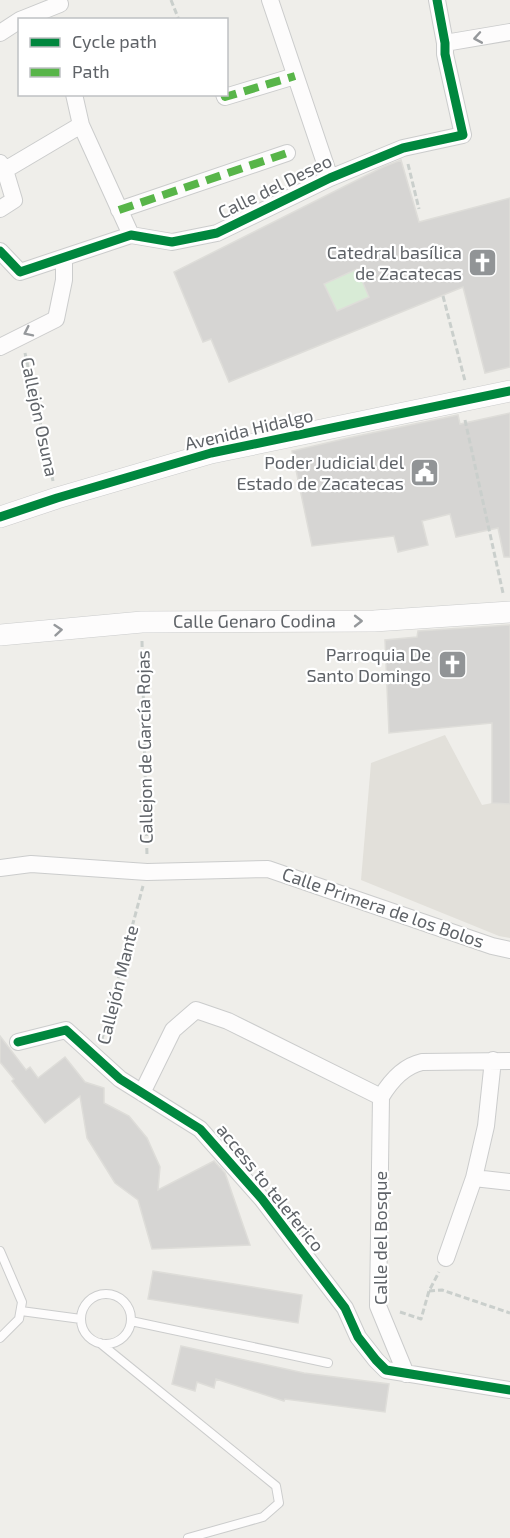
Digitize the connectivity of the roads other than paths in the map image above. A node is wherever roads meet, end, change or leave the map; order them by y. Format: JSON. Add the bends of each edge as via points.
{"nodes":[{"id":1,"x":270,"y":0,"type":"edge"},
{"id":2,"x":437,"y":0,"type":"edge"},
{"id":3,"x":62,"y":8,"type":"edge"},
{"id":4,"x":27,"y":18,"type":"edge"},
{"id":5,"x":18,"y":21,"type":"edge"},
{"id":6,"x":510,"y":32,"type":"edge"},
{"id":7,"x":0,"y":33,"type":"edge"},
{"id":8,"x":445,"y":43,"type":"junction"},
{"id":9,"x":295,"y":76,"type":"junction"},
{"id":10,"x":74,"y":96,"type":"edge"},
{"id":11,"x":225,"y":96,"type":"edge"},
{"id":12,"x":81,"y":125,"type":"junction"},
{"id":13,"x":287,"y":153,"type":"dead end"},
{"id":14,"x":2,"y":167,"type":"edge"},
{"id":15,"x":330,"y":178,"type":"junction"},
{"id":16,"x":7,"y":205,"type":"edge"},
{"id":17,"x":119,"y":210,"type":"junction"},
{"id":18,"x":131,"y":235,"type":"junction"},
{"id":19,"x":0,"y":251,"type":"edge"},
{"id":20,"x":64,"y":258,"type":"junction"},
{"id":21,"x":0,"y":347,"type":"edge"},
{"id":22,"x":510,"y":391,"type":"edge"},
{"id":23,"x":0,"y":517,"type":"edge"},
{"id":24,"x":509,"y":612,"type":"edge"},
{"id":25,"x":0,"y":635,"type":"edge"},
{"id":26,"x":0,"y":868,"type":"edge"},
{"id":27,"x":510,"y":950,"type":"edge"},
{"id":28,"x":18,"y":1042,"type":"dead end"},
{"id":29,"x":493,"y":1060,"type":"junction"},
{"id":30,"x":510,"y":1061,"type":"edge"},
{"id":31,"x":142,"y":1093,"type":"junction"},
{"id":32,"x":381,"y":1097,"type":"junction"},
{"id":33,"x":474,"y":1178,"type":"junction"},
{"id":34,"x":510,"y":1182,"type":"edge"},
{"id":35,"x":0,"y":1251,"type":"edge"},
{"id":36,"x":446,"y":1258,"type":"road end"},
{"id":37,"x":21,"y":1311,"type":"junction"},
{"id":38,"x":81,"y":1319,"type":"junction"},
{"id":39,"x":131,"y":1321,"type":"junction"},
{"id":40,"x":0,"y":1338,"type":"edge"},
{"id":41,"x":100,"y":1343,"type":"junction"},
{"id":42,"x":328,"y":1363,"type":"dead end"},
{"id":43,"x":406,"y":1374,"type":"junction"},
{"id":44,"x":510,"y":1390,"type":"edge"},
{"id":45,"x":188,"y":1538,"type":"edge"}],
"edges":[{"from":1,"to":9,"type":"street"},
{"from":2,"to":8,"type":"street"},
{"from":3,"to":4,"type":"street"},
{"from":5,"to":7,"type":"street"},
{"from":6,"to":8,"type":"street","one_way":true},
{"from":8,"to":15,"type":"street","name":"Calle del Deseo","via":[[463,135],[403,148]]},
{"from":9,"to":11,"type":"street"},
{"from":9,"to":15,"type":"street"},
{"from":10,"to":12,"type":"street"},
{"from":12,"to":14,"type":"street"},
{"from":12,"to":17,"type":"street"},
{"from":13,"to":17,"type":"street"},
{"from":14,"to":16,"type":"street"},
{"from":15,"to":18,"type":"street","name":"Calle del Deseo","via":[[217,233],[172,242]]},
{"from":17,"to":18,"type":"street"},
{"from":18,"to":20,"type":"street","name":"Calle del Deseo"},
{"from":19,"to":20,"type":"street","name":"Calle del Deseo","via":[[20,272]]},
{"from":20,"to":21,"type":"street","one_way":true,"via":[[56,319]]},
{"from":22,"to":23,"type":"street","name":"Avenida Hidalgo","via":[[467,408],[211,453]]},
{"from":25,"to":24,"type":"street","name":"Calle Genaro Codina","one_way":true,"via":[[142,622],[374,621]]},
{"from":26,"to":27,"type":"street","name":"Calle Primera de los Bolos","via":[[31,864],[147,872],[268,869]]},
{"from":28,"to":31,"type":"street","name":"access to teleferico","via":[[66,1030],[120,1079]]},
{"from":29,"to":30,"type":"street"},
{"from":29,"to":32,"type":"street","via":[[413,1064],[390,1082]]},
{"from":29,"to":33,"type":"street","via":[[486,1126]]},
{"from":31,"to":32,"type":"street","via":[[173,1030],[196,1010],[228,1021]]},
{"from":31,"to":43,"type":"street","name":"access to teleferico","via":[[200,1129],[262,1199],[345,1308],[358,1337],[376,1360],[386,1370]]},
{"from":32,"to":43,"type":"street","name":"Calle del Bosque","via":[[378,1306]]},
{"from":33,"to":34,"type":"street"},
{"from":33,"to":36,"type":"street"},
{"from":35,"to":37,"type":"lane","via":[[22,1302]]},
{"from":37,"to":38,"type":"lane"},
{"from":37,"to":40,"type":"lane","via":[[19,1319]]},
{"from":38,"to":39,"type":"lane","via":[[85,1304],[105,1294],[126,1304]]},
{"from":38,"to":41,"type":"lane","via":[[86,1334]]},
{"from":39,"to":41,"type":"lane","via":[[117,1341]]},
{"from":39,"to":42,"type":"lane"},
{"from":41,"to":45,"type":"lane","via":[[276,1486],[279,1503],[263,1517]]},
{"from":43,"to":44,"type":"street","name":"access to teleferico"}]}
